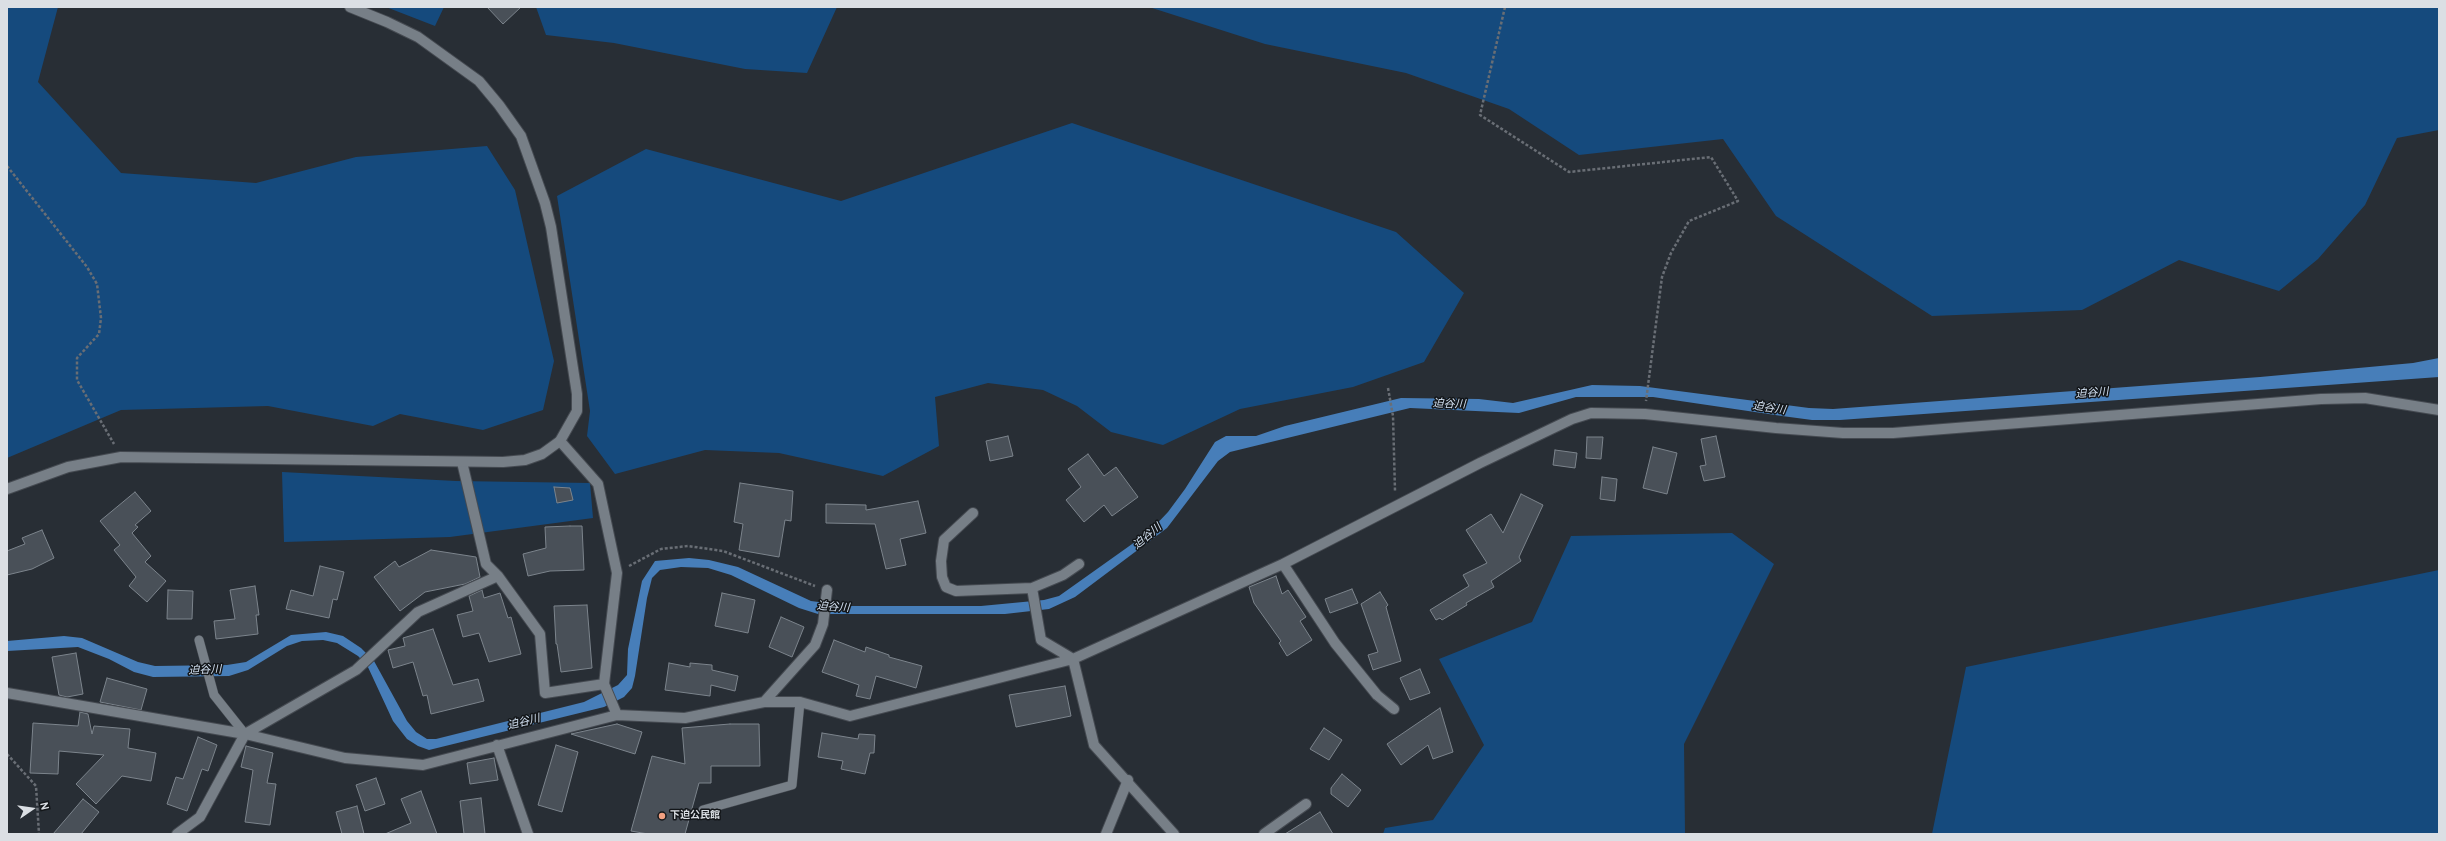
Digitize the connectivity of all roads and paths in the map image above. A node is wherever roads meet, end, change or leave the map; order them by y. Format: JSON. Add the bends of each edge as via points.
{"nodes":[{"id":1,"x":350,"y":7,"type":"edge"},
{"id":2,"x":1505,"y":7,"type":"edge"},
{"id":3,"x":7,"y":166,"type":"edge"},
{"id":4,"x":1388,"y":388,"type":"dead end"},
{"id":5,"x":1646,"y":406,"type":"dead end"},
{"id":6,"x":2439,"y":410,"type":"edge"},
{"id":7,"x":560,"y":441,"type":"junction"},
{"id":8,"x":121,"y":457,"type":"junction"},
{"id":9,"x":462,"y":462,"type":"junction"},
{"id":10,"x":7,"y":489,"type":"edge"},
{"id":11,"x":1395,"y":505,"type":"junction"},
{"id":12,"x":973,"y":513,"type":"dead end"},
{"id":13,"x":1079,"y":564,"type":"dead end"},
{"id":14,"x":1283,"y":564,"type":"junction"},
{"id":15,"x":617,"y":573,"type":"junction"},
{"id":16,"x":498,"y":576,"type":"junction"},
{"id":17,"x":1033,"y":591,"type":"junction"},
{"id":18,"x":826,"y":595,"type":"joint"},
{"id":19,"x":199,"y":640,"type":"dead end"},
{"id":20,"x":1073,"y":659,"type":"junction"},
{"id":21,"x":604,"y":684,"type":"junction"},
{"id":22,"x":7,"y":693,"type":"edge"},
{"id":23,"x":764,"y":702,"type":"junction"},
{"id":24,"x":800,"y":702,"type":"junction"},
{"id":25,"x":1394,"y":709,"type":"dead end"},
{"id":26,"x":615,"y":710,"type":"junction"},
{"id":27,"x":245,"y":734,"type":"junction"},
{"id":28,"x":497,"y":745,"type":"junction"},
{"id":29,"x":7,"y":754,"type":"edge"},
{"id":30,"x":1128,"y":780,"type":"junction"},
{"id":31,"x":1306,"y":804,"type":"dead end"},
{"id":32,"x":703,"y":810,"type":"dead end"},
{"id":33,"x":39,"y":834,"type":"edge"},
{"id":34,"x":177,"y":834,"type":"edge"},
{"id":35,"x":528,"y":834,"type":"edge"},
{"id":36,"x":1106,"y":834,"type":"edge"},
{"id":37,"x":1174,"y":834,"type":"edge"},
{"id":38,"x":1264,"y":834,"type":"edge"}],
"edges":[{"from":1,"to":7,"type":"street","via":[[388,22],[418,38],[479,81],[520,136],[535,171],[550,221],[577,394],[577,411]]},
{"from":2,"to":5,"type":"path","via":[[1480,115],[1569,172],[1711,157],[1738,201],[1689,221],[1672,253],[1662,277]]},
{"from":3,"to":8,"type":"path","via":[[87,267],[97,284],[101,318],[99,334],[77,358],[78,380]]},
{"from":4,"to":11,"type":"path","via":[[1393,416]]},
{"from":6,"to":11,"type":"street","via":[[2365,398],[2321,399],[1893,433],[1843,433],[1645,414],[1591,413],[1572,419]]},
{"from":7,"to":9,"type":"street","via":[[542,454],[525,460]]},
{"from":7,"to":15,"type":"street","via":[[598,484]]},
{"from":8,"to":9,"type":"street"},
{"from":8,"to":10,"type":"street","via":[[68,467]]},
{"from":9,"to":16,"type":"street","via":[[486,564]]},
{"from":11,"to":14,"type":"street"},
{"from":12,"to":17,"type":"street","via":[[944,540],[941,566],[946,587],[956,591]]},
{"from":13,"to":17,"type":"street"},
{"from":14,"to":20,"type":"street"},
{"from":14,"to":25,"type":"street","via":[[1335,643],[1378,695]]},
{"from":15,"to":18,"type":"path","via":[[661,549],[688,546],[723,551]]},
{"from":15,"to":21,"type":"street"},
{"from":16,"to":21,"type":"street","via":[[540,634],[545,692]]},
{"from":16,"to":27,"type":"street","via":[[418,612],[356,670]]},
{"from":17,"to":20,"type":"street","via":[[1041,640]]},
{"from":18,"to":23,"type":"street","via":[[823,624],[816,645]]},
{"from":19,"to":27,"type":"lane","via":[[214,695]]},
{"from":20,"to":24,"type":"street","via":[[850,716]]},
{"from":20,"to":30,"type":"street","via":[[1094,745]]},
{"from":21,"to":26,"type":"street"},
{"from":22,"to":27,"type":"street"},
{"from":23,"to":24,"type":"street"},
{"from":23,"to":26,"type":"street","via":[[685,718]]},
{"from":24,"to":32,"type":"lane","via":[[792,785]]},
{"from":26,"to":28,"type":"street"},
{"from":27,"to":28,"type":"street","via":[[345,758],[423,765]]},
{"from":27,"to":34,"type":"street","via":[[200,817]]},
{"from":28,"to":35,"type":"street"},
{"from":29,"to":33,"type":"path","via":[[36,786]]},
{"from":30,"to":36,"type":"street"},
{"from":30,"to":37,"type":"street"},
{"from":31,"to":38,"type":"street"}]}
